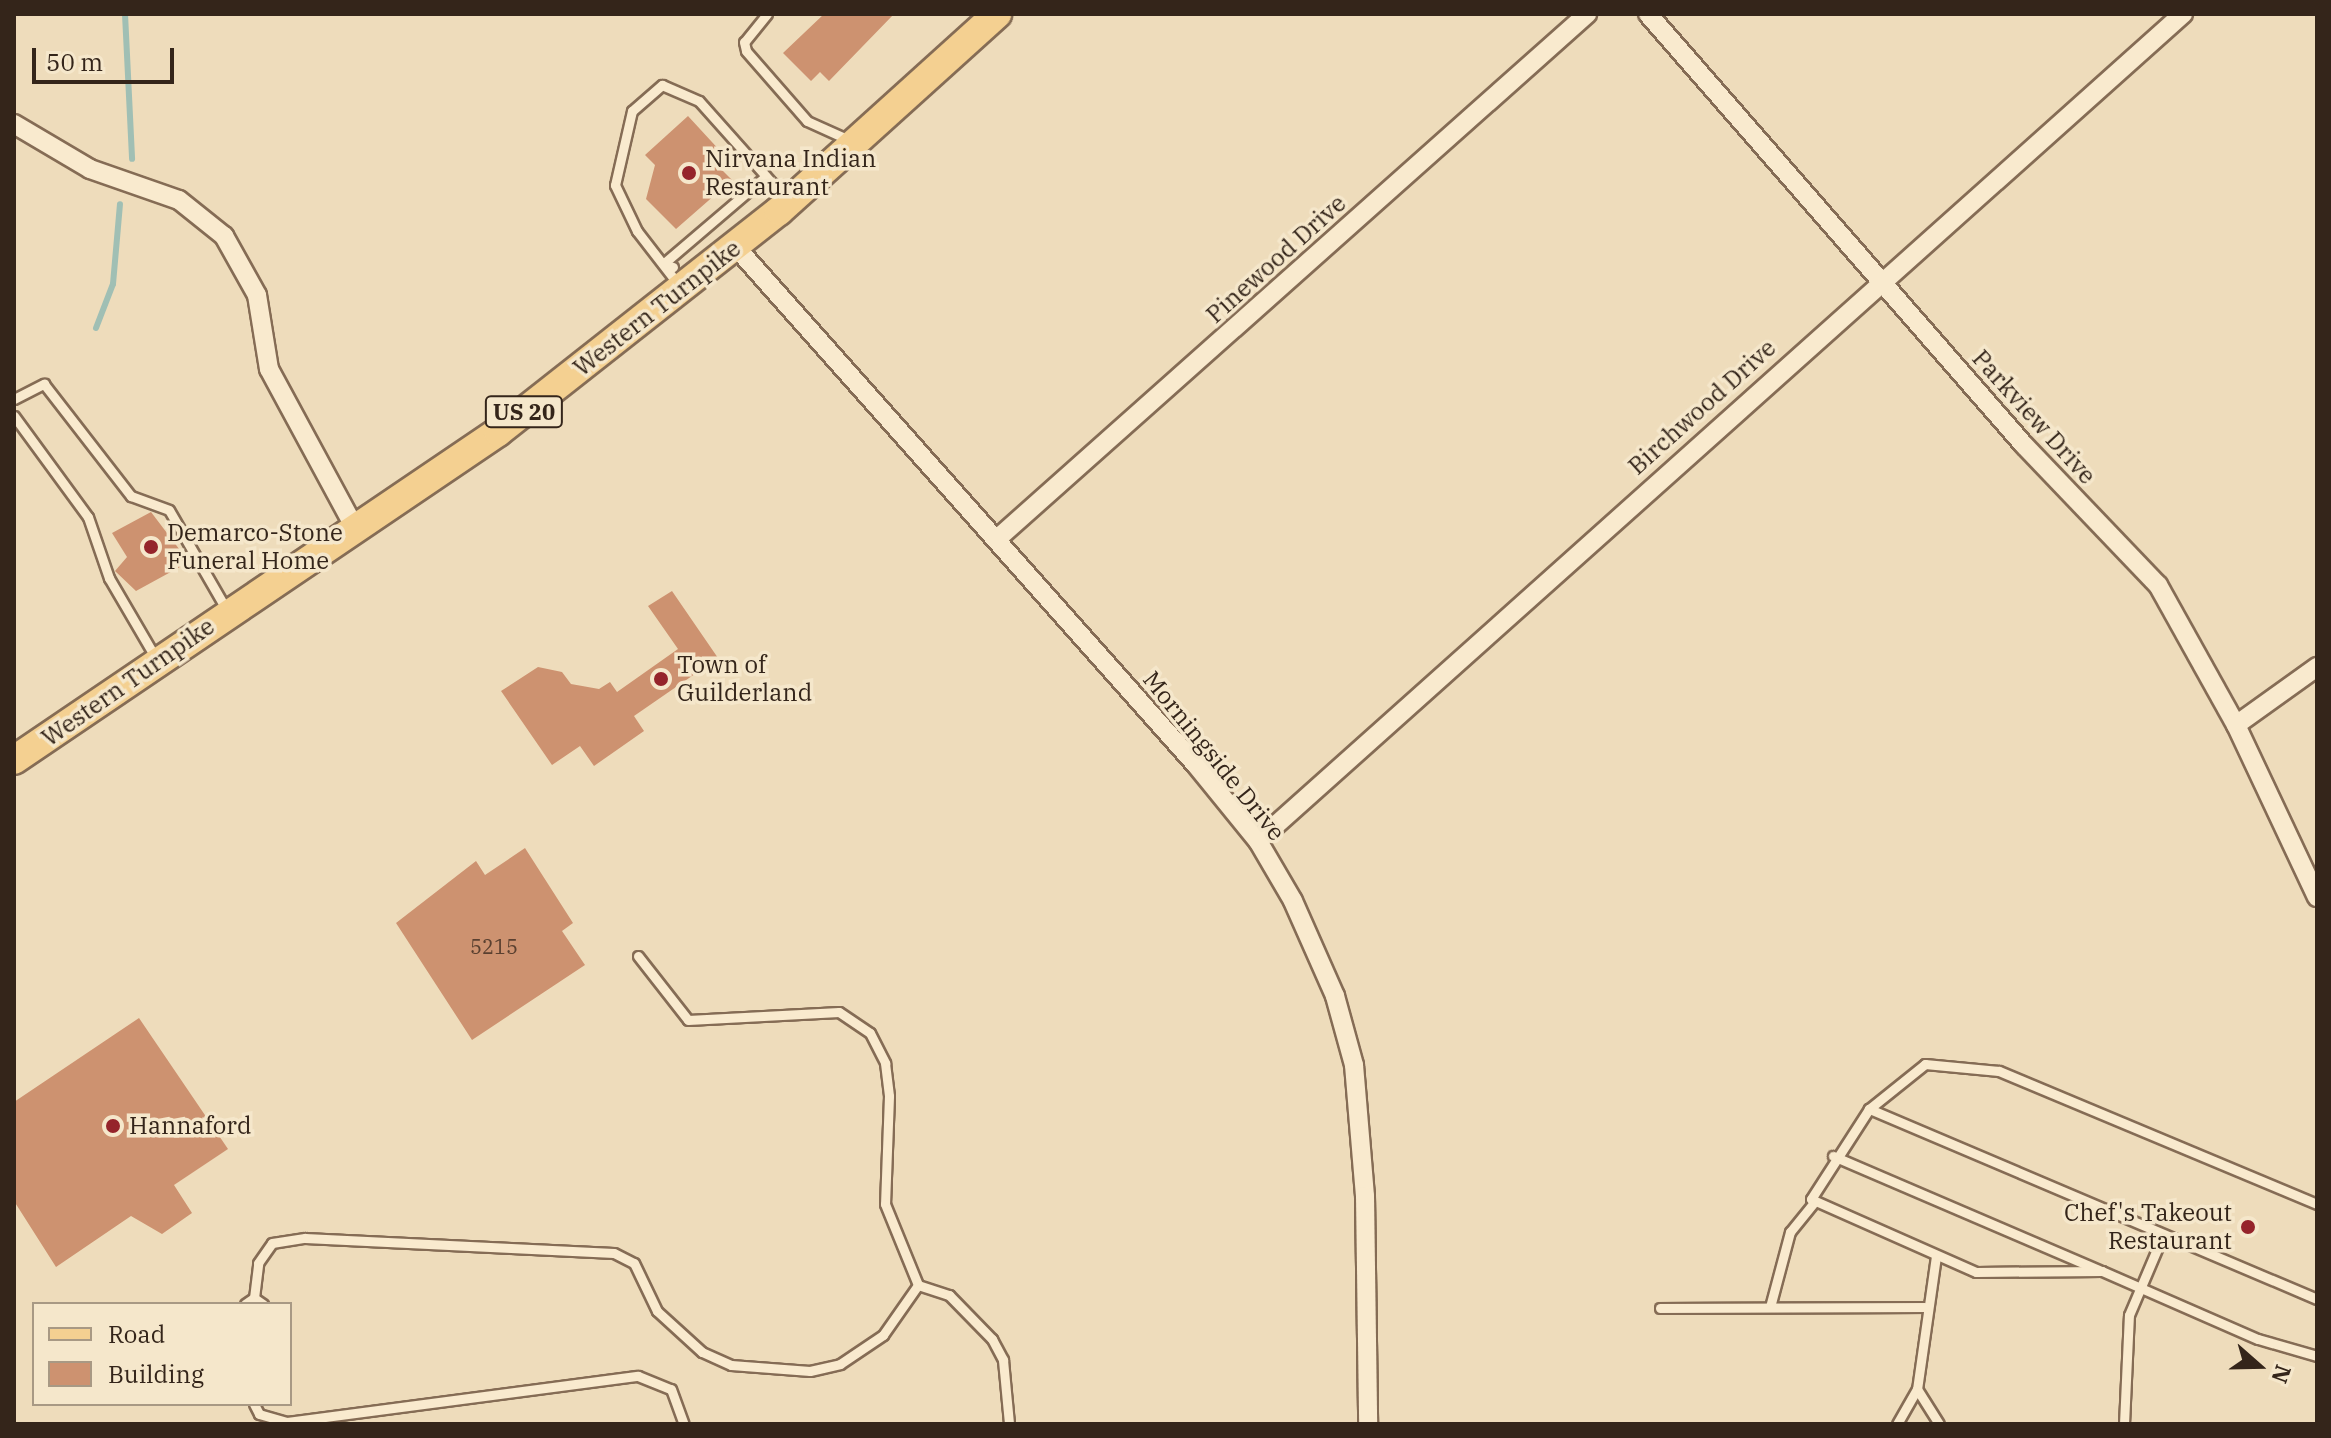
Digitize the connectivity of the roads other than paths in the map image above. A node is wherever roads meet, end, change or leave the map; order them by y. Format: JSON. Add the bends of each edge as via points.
{"nodes":[{"id":1,"x":767,"y":14,"type":"edge"},
{"id":2,"x":997,"y":14,"type":"edge"},
{"id":3,"x":1587,"y":14,"type":"edge"},
{"id":4,"x":1648,"y":14,"type":"edge"},
{"id":5,"x":2183,"y":14,"type":"edge"},
{"id":6,"x":14,"y":124,"type":"edge"},
{"id":7,"x":857,"y":141,"type":"junction"},
{"id":8,"x":766,"y":176,"type":"junction"},
{"id":9,"x":796,"y":196,"type":"junction"},
{"id":10,"x":735,"y":246,"type":"junction"},
{"id":11,"x":673,"y":273,"type":"junction"},
{"id":12,"x":1879,"y":279,"type":"junction"},
{"id":13,"x":14,"y":399,"type":"edge"},
{"id":14,"x":14,"y":416,"type":"edge"},
{"id":15,"x":356,"y":530,"type":"junction"},
{"id":16,"x":997,"y":539,"type":"junction"},
{"id":17,"x":228,"y":612,"type":"junction"},
{"id":18,"x":158,"y":661,"type":"junction"},
{"id":19,"x":2317,"y":667,"type":"edge"},
{"id":20,"x":2236,"y":725,"type":"junction"},
{"id":21,"x":14,"y":760,"type":"edge"},
{"id":22,"x":1258,"y":841,"type":"junction"},
{"id":23,"x":2317,"y":897,"type":"edge"},
{"id":24,"x":638,"y":956,"type":"dead end"},
{"id":25,"x":1869,"y":1109,"type":"junction"},
{"id":26,"x":1833,"y":1156,"type":"junction"},
{"id":27,"x":1814,"y":1202,"type":"junction"},
{"id":28,"x":2317,"y":1204,"type":"edge"},
{"id":29,"x":2163,"y":1235,"type":"junction"},
{"id":30,"x":1936,"y":1256,"type":"junction"},
{"id":31,"x":2102,"y":1271,"type":"junction"},
{"id":32,"x":918,"y":1285,"type":"junction"},
{"id":33,"x":2142,"y":1286,"type":"junction"},
{"id":34,"x":2317,"y":1299,"type":"edge"},
{"id":35,"x":259,"y":1301,"type":"edge"},
{"id":36,"x":1770,"y":1307,"type":"junction"},
{"id":37,"x":1924,"y":1307,"type":"junction"},
{"id":38,"x":1660,"y":1308,"type":"dead end"},
{"id":39,"x":2317,"y":1356,"type":"edge"},
{"id":40,"x":1917,"y":1389,"type":"junction"},
{"id":41,"x":255,"y":1406,"type":"edge"},
{"id":42,"x":684,"y":1424,"type":"edge"},
{"id":43,"x":1009,"y":1424,"type":"edge"},
{"id":44,"x":1368,"y":1424,"type":"edge"},
{"id":45,"x":1897,"y":1424,"type":"edge"},
{"id":46,"x":1939,"y":1424,"type":"edge"},
{"id":47,"x":2124,"y":1424,"type":"edge"}],
"edges":[{"from":1,"to":7,"type":"lane","via":[[744,42],[746,51],[807,121]]},
{"from":2,"to":7,"type":"main road","name":"Western Turnpike","number":"US 20"},
{"from":3,"to":16,"type":"street","name":"Pinewood Drive"},
{"from":4,"to":12,"type":"street","name":"Parkview Drive"},
{"from":5,"to":12,"type":"street","name":"Birchwood Drive"},
{"from":6,"to":15,"type":"street","via":[[90,169],[179,200],[224,236],[257,295],[269,369]]},
{"from":7,"to":9,"type":"main road","name":"Western Turnpike","number":"US 20"},
{"from":8,"to":9,"type":"lane"},
{"from":8,"to":11,"type":"lane"},
{"from":8,"to":11,"type":"lane","via":[[699,101],[662,85],[632,111],[615,185]]},
{"from":9,"to":10,"type":"main road","name":"Western Turnpike","number":"US 20"},
{"from":10,"to":11,"type":"main road","name":"Western Turnpike","number":"US 20"},
{"from":10,"to":16,"type":"street","name":"Morningside Drive"},
{"from":11,"to":15,"type":"main road","name":"Western Turnpike","number":"US 20","via":[[498,432]]},
{"from":12,"to":20,"type":"street","name":"Parkview Drive","via":[[2158,585]]},
{"from":12,"to":22,"type":"street","name":"Birchwood Drive"},
{"from":13,"to":17,"type":"lane","via":[[44,384],[131,496],[169,510]]},
{"from":14,"to":18,"type":"lane","via":[[88,517],[109,578]]},
{"from":15,"to":17,"type":"main road","name":"Western Turnpike","number":"US 20"},
{"from":16,"to":22,"type":"street","name":"Morningside Drive"},
{"from":17,"to":18,"type":"main road","name":"Western Turnpike","number":"US 20"},
{"from":18,"to":21,"type":"main road","name":"Western Turnpike","number":"US 20"},
{"from":19,"to":20,"type":"street"},
{"from":20,"to":23,"type":"street","name":"Parkview Drive"},
{"from":22,"to":44,"type":"street","name":"Morningside Drive","via":[[1309,933],[1354,1065],[1365,1196]]},
{"from":24,"to":32,"type":"lane","via":[[688,1020],[839,1012],[870,1033],[885,1063],[889,1096],[885,1204]]},
{"from":25,"to":26,"type":"lane"},
{"from":25,"to":28,"type":"lane","via":[[1925,1064],[1999,1071]]},
{"from":25,"to":29,"type":"lane"},
{"from":26,"to":27,"type":"lane","via":[[1813,1189]]},
{"from":26,"to":31,"type":"lane"},
{"from":27,"to":30,"type":"lane"},
{"from":27,"to":36,"type":"lane","via":[[1790,1232]]},
{"from":29,"to":33,"type":"lane"},
{"from":29,"to":34,"type":"lane"},
{"from":30,"to":31,"type":"lane","via":[[1986,1274]]},
{"from":30,"to":37,"type":"lane"},
{"from":31,"to":33,"type":"lane"},
{"from":32,"to":35,"type":"lane","via":[[883,1335],[840,1364],[810,1371],[731,1365],[702,1352],[657,1311],[634,1263],[614,1253],[305,1238],[272,1243],[258,1263]]},
{"from":32,"to":43,"type":"lane","via":[[949,1295],[992,1339],[1003,1360]]},
{"from":33,"to":39,"type":"lane","via":[[2258,1339]]},
{"from":33,"to":47,"type":"lane","via":[[2125,1334]]},
{"from":36,"to":37,"type":"lane"},
{"from":36,"to":38,"type":"lane"},
{"from":37,"to":40,"type":"lane"},
{"from":40,"to":45,"type":"lane"},
{"from":40,"to":46,"type":"lane"},
{"from":41,"to":42,"type":"lane","via":[[259,1414],[287,1422],[638,1376],[671,1389]]}]}
